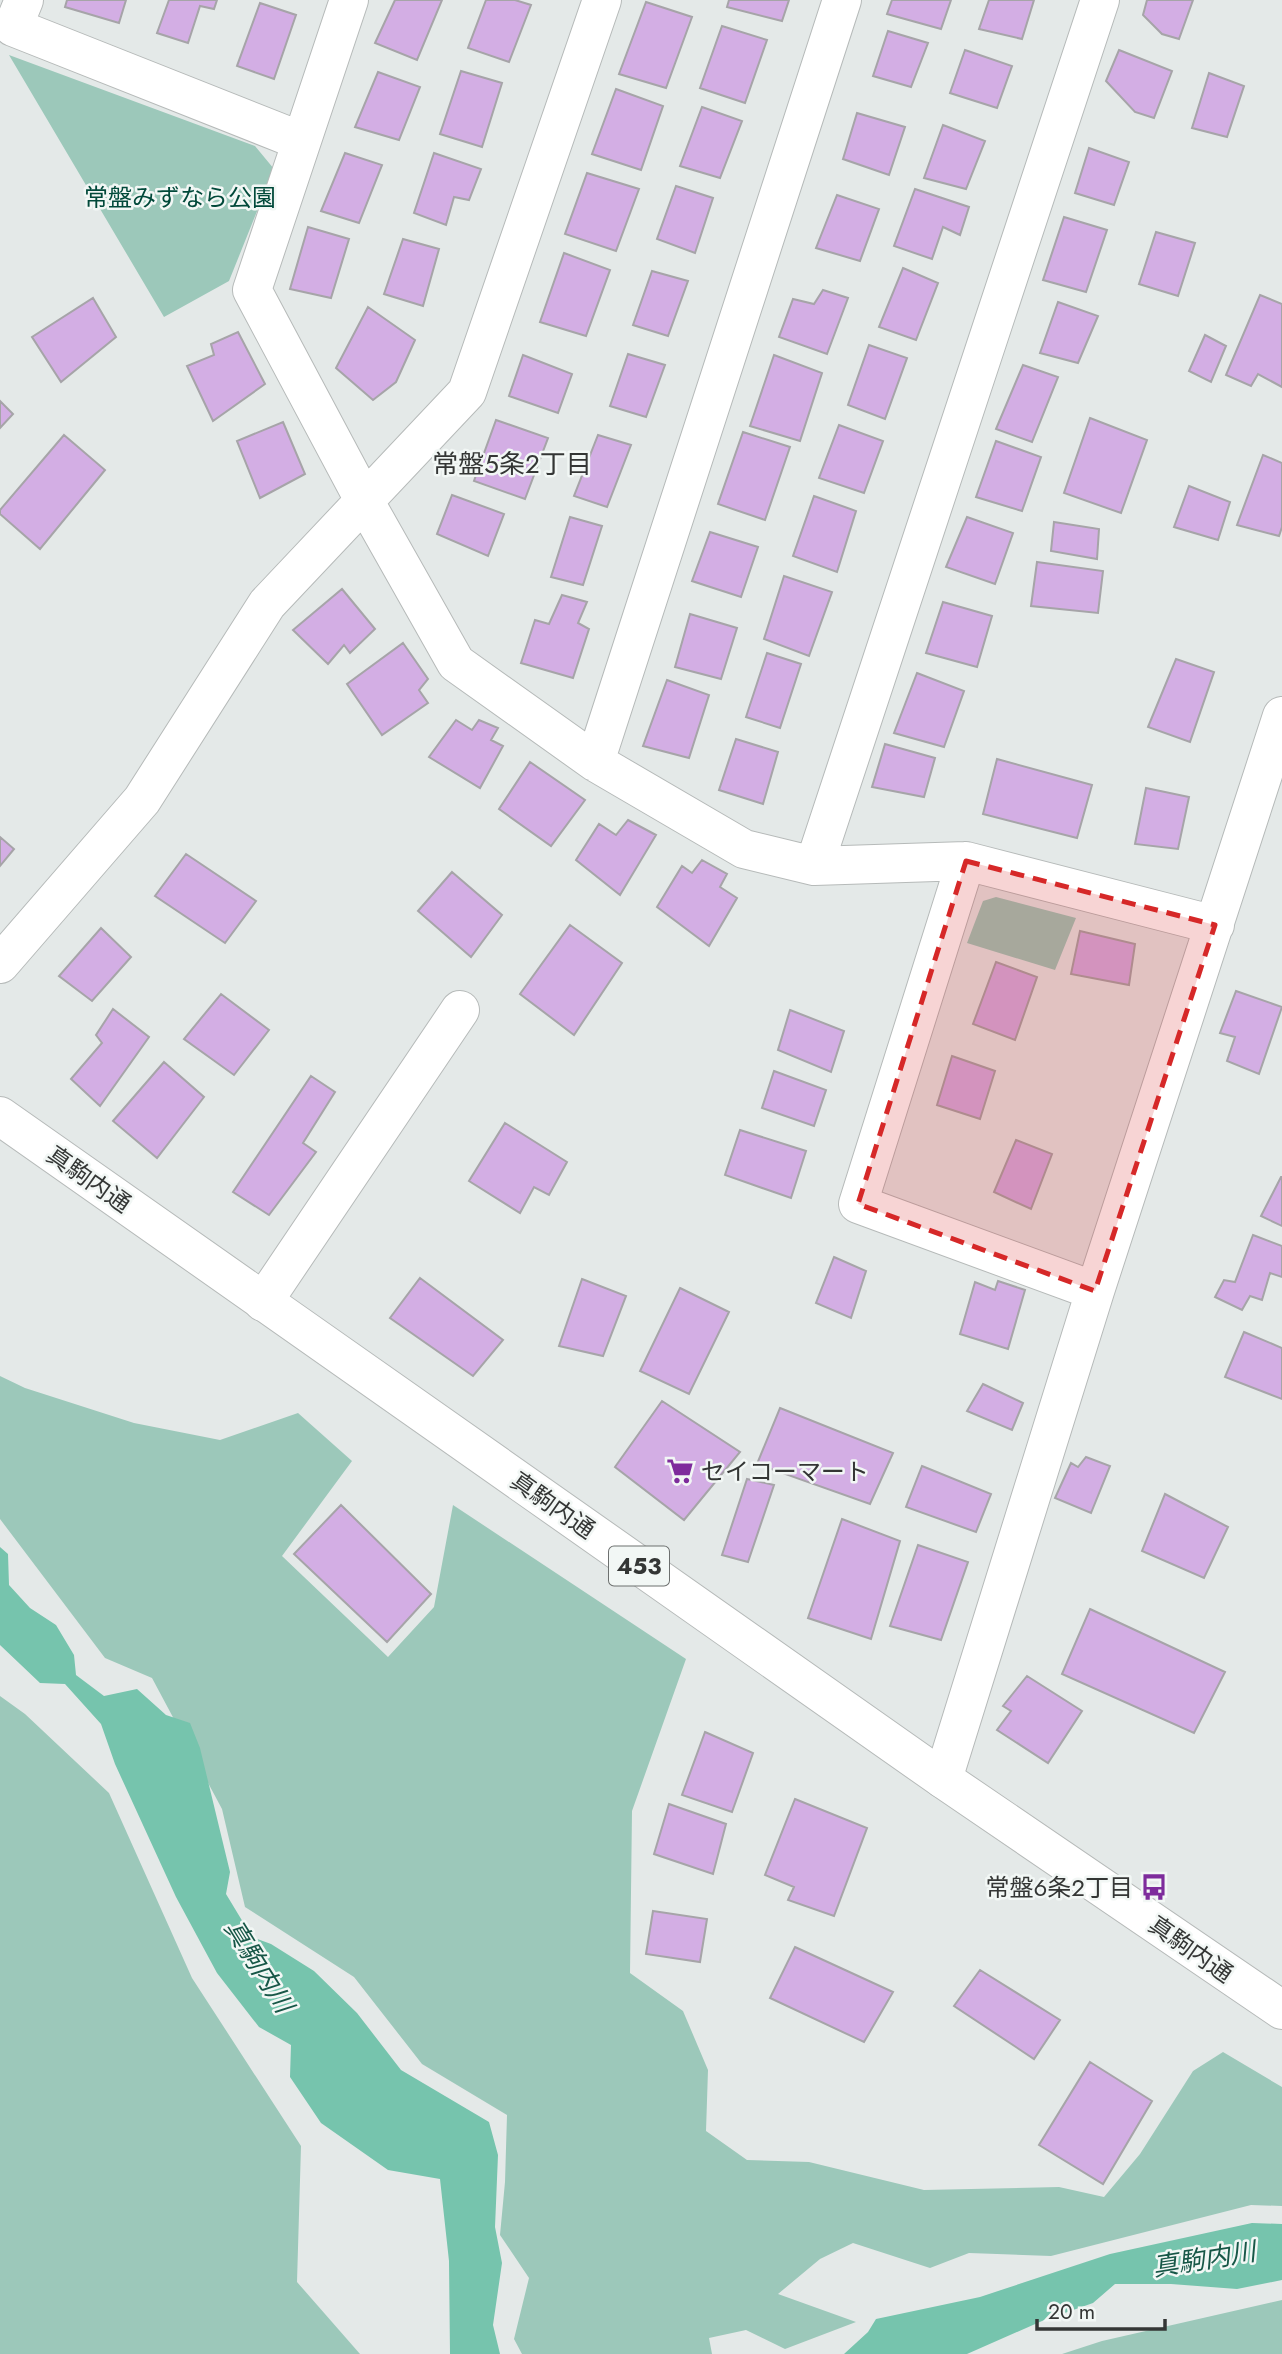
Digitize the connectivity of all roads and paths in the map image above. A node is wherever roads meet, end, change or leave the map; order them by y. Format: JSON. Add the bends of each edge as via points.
{"nodes":[{"id":1,"x":24,"y":0,"type":"edge"},
{"id":2,"x":349,"y":0,"type":"edge"},
{"id":3,"x":602,"y":0,"type":"edge"},
{"id":4,"x":842,"y":0,"type":"edge"},
{"id":5,"x":1100,"y":0,"type":"edge"},
{"id":6,"x":301,"y":141,"type":"junction"},
{"id":7,"x":365,"y":502,"type":"junction"},
{"id":8,"x":1282,"y":716,"type":"edge"},
{"id":9,"x":595,"y":762,"type":"junction"},
{"id":10,"x":965,"y":861,"type":"junction"},
{"id":11,"x":814,"y":866,"type":"junction"},
{"id":12,"x":1215,"y":925,"type":"junction"},
{"id":13,"x":0,"y":964,"type":"edge"},
{"id":14,"x":460,"y":1010,"type":"dead end"},
{"id":15,"x":0,"y":1116,"type":"edge"},
{"id":16,"x":1095,"y":1292,"type":"junction"},
{"id":17,"x":263,"y":1302,"type":"junction"},
{"id":18,"x":943,"y":1779,"type":"junction"},
{"id":19,"x":1282,"y":2010,"type":"edge"}],
"edges":[{"from":1,"to":6,"type":"main road","via":[[13,27]]},
{"from":2,"to":6,"type":"main road"},
{"from":3,"to":7,"type":"main road","via":[[467,392]]},
{"from":4,"to":9,"type":"main road"},
{"from":5,"to":11,"type":"main road"},
{"from":6,"to":7,"type":"main road","via":[[252,290]]},
{"from":7,"to":9,"type":"main road","via":[[456,663]]},
{"from":7,"to":13,"type":"main road","via":[[267,604],[142,800]]},
{"from":8,"to":12,"type":"main road"},
{"from":9,"to":11,"type":"main road","via":[[744,849]]},
{"from":10,"to":11,"type":"main road"},
{"from":10,"to":12,"type":"main road"},
{"from":10,"to":16,"type":"main road","via":[[858,1204]]},
{"from":12,"to":16,"type":"main road"},
{"from":14,"to":17,"type":"main road"},
{"from":15,"to":17,"type":"main road","name":"真駒内通","number":"453"},
{"from":16,"to":18,"type":"main road"},
{"from":17,"to":18,"type":"main road","name":"真駒内通","number":"453"},
{"from":18,"to":19,"type":"main road","name":"真駒内通","number":"453"}]}
